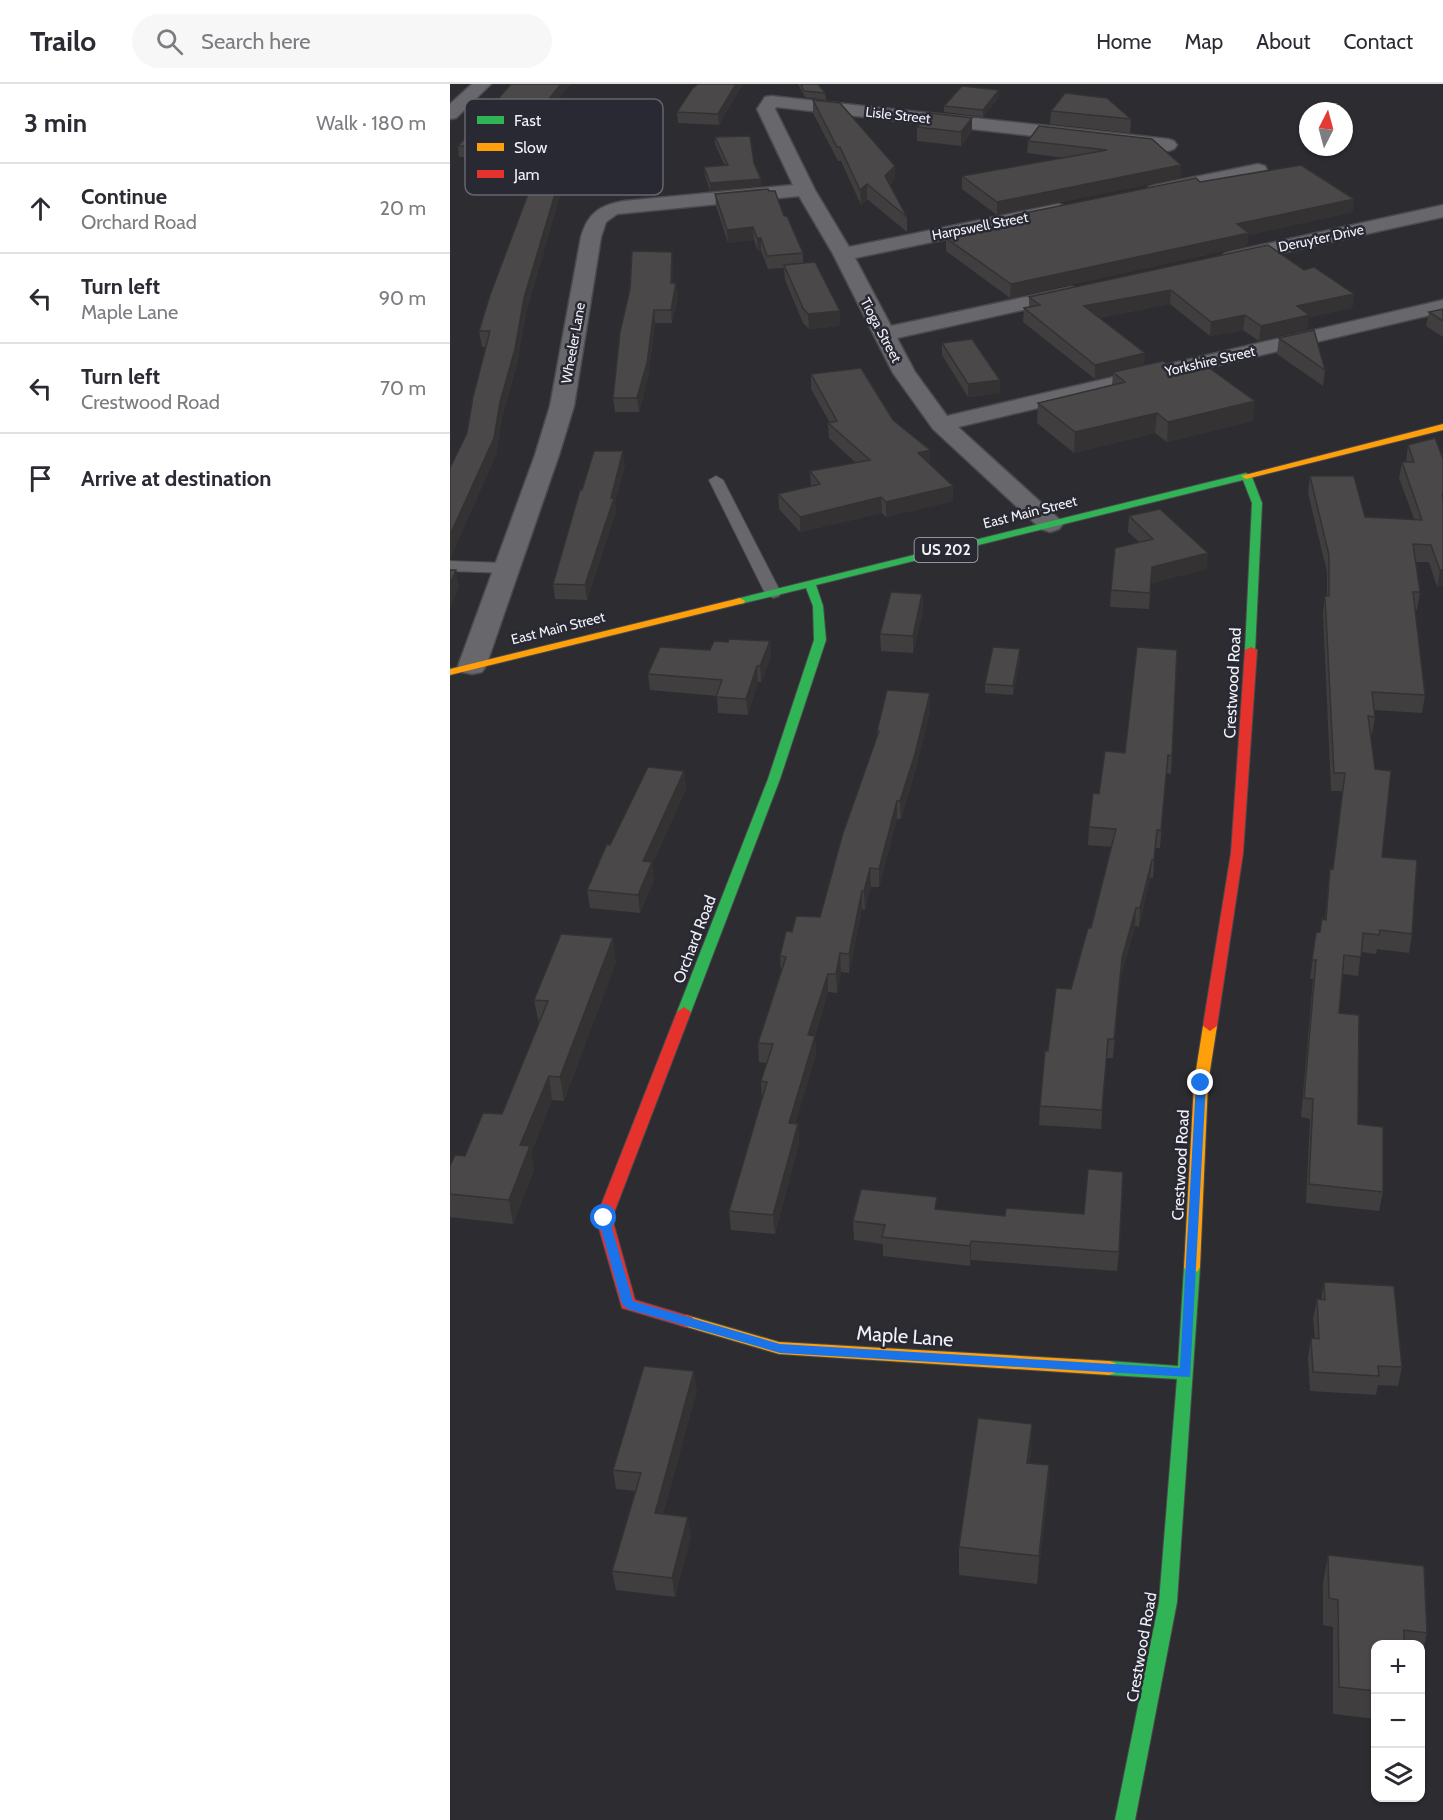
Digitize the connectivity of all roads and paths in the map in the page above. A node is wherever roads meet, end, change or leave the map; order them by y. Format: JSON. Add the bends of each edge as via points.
{"nodes":[{"id":1,"x":482,"y":84,"type":"edge"},
{"id":2,"x":466,"y":99,"type":"edge"},
{"id":3,"x":465,"y":100,"type":"edge"},
{"id":4,"x":771,"y":100,"type":"joint"},
{"id":5,"x":450,"y":114,"type":"edge"},
{"id":6,"x":1168,"y":145,"type":"dead end"},
{"id":7,"x":1258,"y":170,"type":"edge"},
{"id":8,"x":805,"y":190,"type":"junction"},
{"id":9,"x":1143,"y":193,"type":"edge"},
{"id":10,"x":1073,"y":207,"type":"edge"},
{"id":11,"x":1443,"y":211,"type":"edge"},
{"id":12,"x":843,"y":254,"type":"junction"},
{"id":13,"x":1209,"y":263,"type":"edge"},
{"id":14,"x":1093,"y":288,"type":"edge"},
{"id":15,"x":1443,"y":306,"type":"edge"},
{"id":16,"x":883,"y":334,"type":"junction"},
{"id":17,"x":941,"y":424,"type":"junction"},
{"id":18,"x":1443,"y":427,"type":"edge"},
{"id":19,"x":1247,"y":477,"type":"junction"},
{"id":20,"x":716,"y":480,"type":"dead end"},
{"id":21,"x":1050,"y":524,"type":"junction"},
{"id":22,"x":450,"y":566,"type":"edge"},
{"id":23,"x":505,"y":568,"type":"junction"},
{"id":24,"x":810,"y":584,"type":"junction"},
{"id":25,"x":773,"y":593,"type":"junction"},
{"id":26,"x":472,"y":666,"type":"junction"},
{"id":27,"x":450,"y":672,"type":"edge"},
{"id":28,"x":628,"y":1304,"type":"joint"},
{"id":29,"x":1186,"y":1373,"type":"junction"},
{"id":30,"x":1125,"y":1820,"type":"edge"}],
"edges":[{"from":1,"to":2,"type":"street"},
{"from":3,"to":5,"type":"street"},
{"from":4,"to":6,"type":"street","name":"Lisle Street"},
{"from":4,"to":8,"type":"street","name":"Tioga Street","via":[[766,109]]},
{"from":7,"to":9,"type":"street"},
{"from":8,"to":12,"type":"street","name":"Tioga Street"},
{"from":8,"to":23,"type":"street","name":"Wheeler Lane","via":[[633,205],[598,216],[562,406],[548,455]]},
{"from":10,"to":12,"type":"street","name":"Harpswell Street"},
{"from":11,"to":13,"type":"street","name":"Deruyter Drive"},
{"from":12,"to":16,"type":"street","name":"Tioga Street"},
{"from":14,"to":16,"type":"street"},
{"from":15,"to":17,"type":"street","name":"Yorkshire Street"},
{"from":16,"to":17,"type":"street","name":"Tioga Street","via":[[903,373]]},
{"from":17,"to":21,"type":"street","name":"Tioga Street"},
{"from":18,"to":19,"type":"main road","name":"East Main Street","number":"US 202"},
{"from":19,"to":21,"type":"main road","name":"East Main Street","number":"US 202"},
{"from":19,"to":29,"type":"main road","name":"Crestwood Road","via":[[1257,503],[1248,701],[1237,853],[1201,1083]]},
{"from":20,"to":25,"type":"lane"},
{"from":21,"to":24,"type":"main road","name":"East Main Street","number":"US 202"},
{"from":22,"to":23,"type":"lane"},
{"from":23,"to":26,"type":"street","name":"Wheeler Lane"},
{"from":24,"to":25,"type":"main road","name":"East Main Street","number":"US 202"},
{"from":24,"to":28,"type":"main road","name":"Orchard Road","via":[[818,606],[820,640],[774,779],[604,1218]]},
{"from":25,"to":26,"type":"main road","name":"East Main Street","number":"US 202"},
{"from":26,"to":27,"type":"main road","name":"East Main Street","number":"US 202"},
{"from":28,"to":29,"type":"main road","name":"Maple Lane","via":[[780,1348]]},
{"from":29,"to":30,"type":"main road","name":"Crestwood Road","via":[[1168,1602]]}]}
